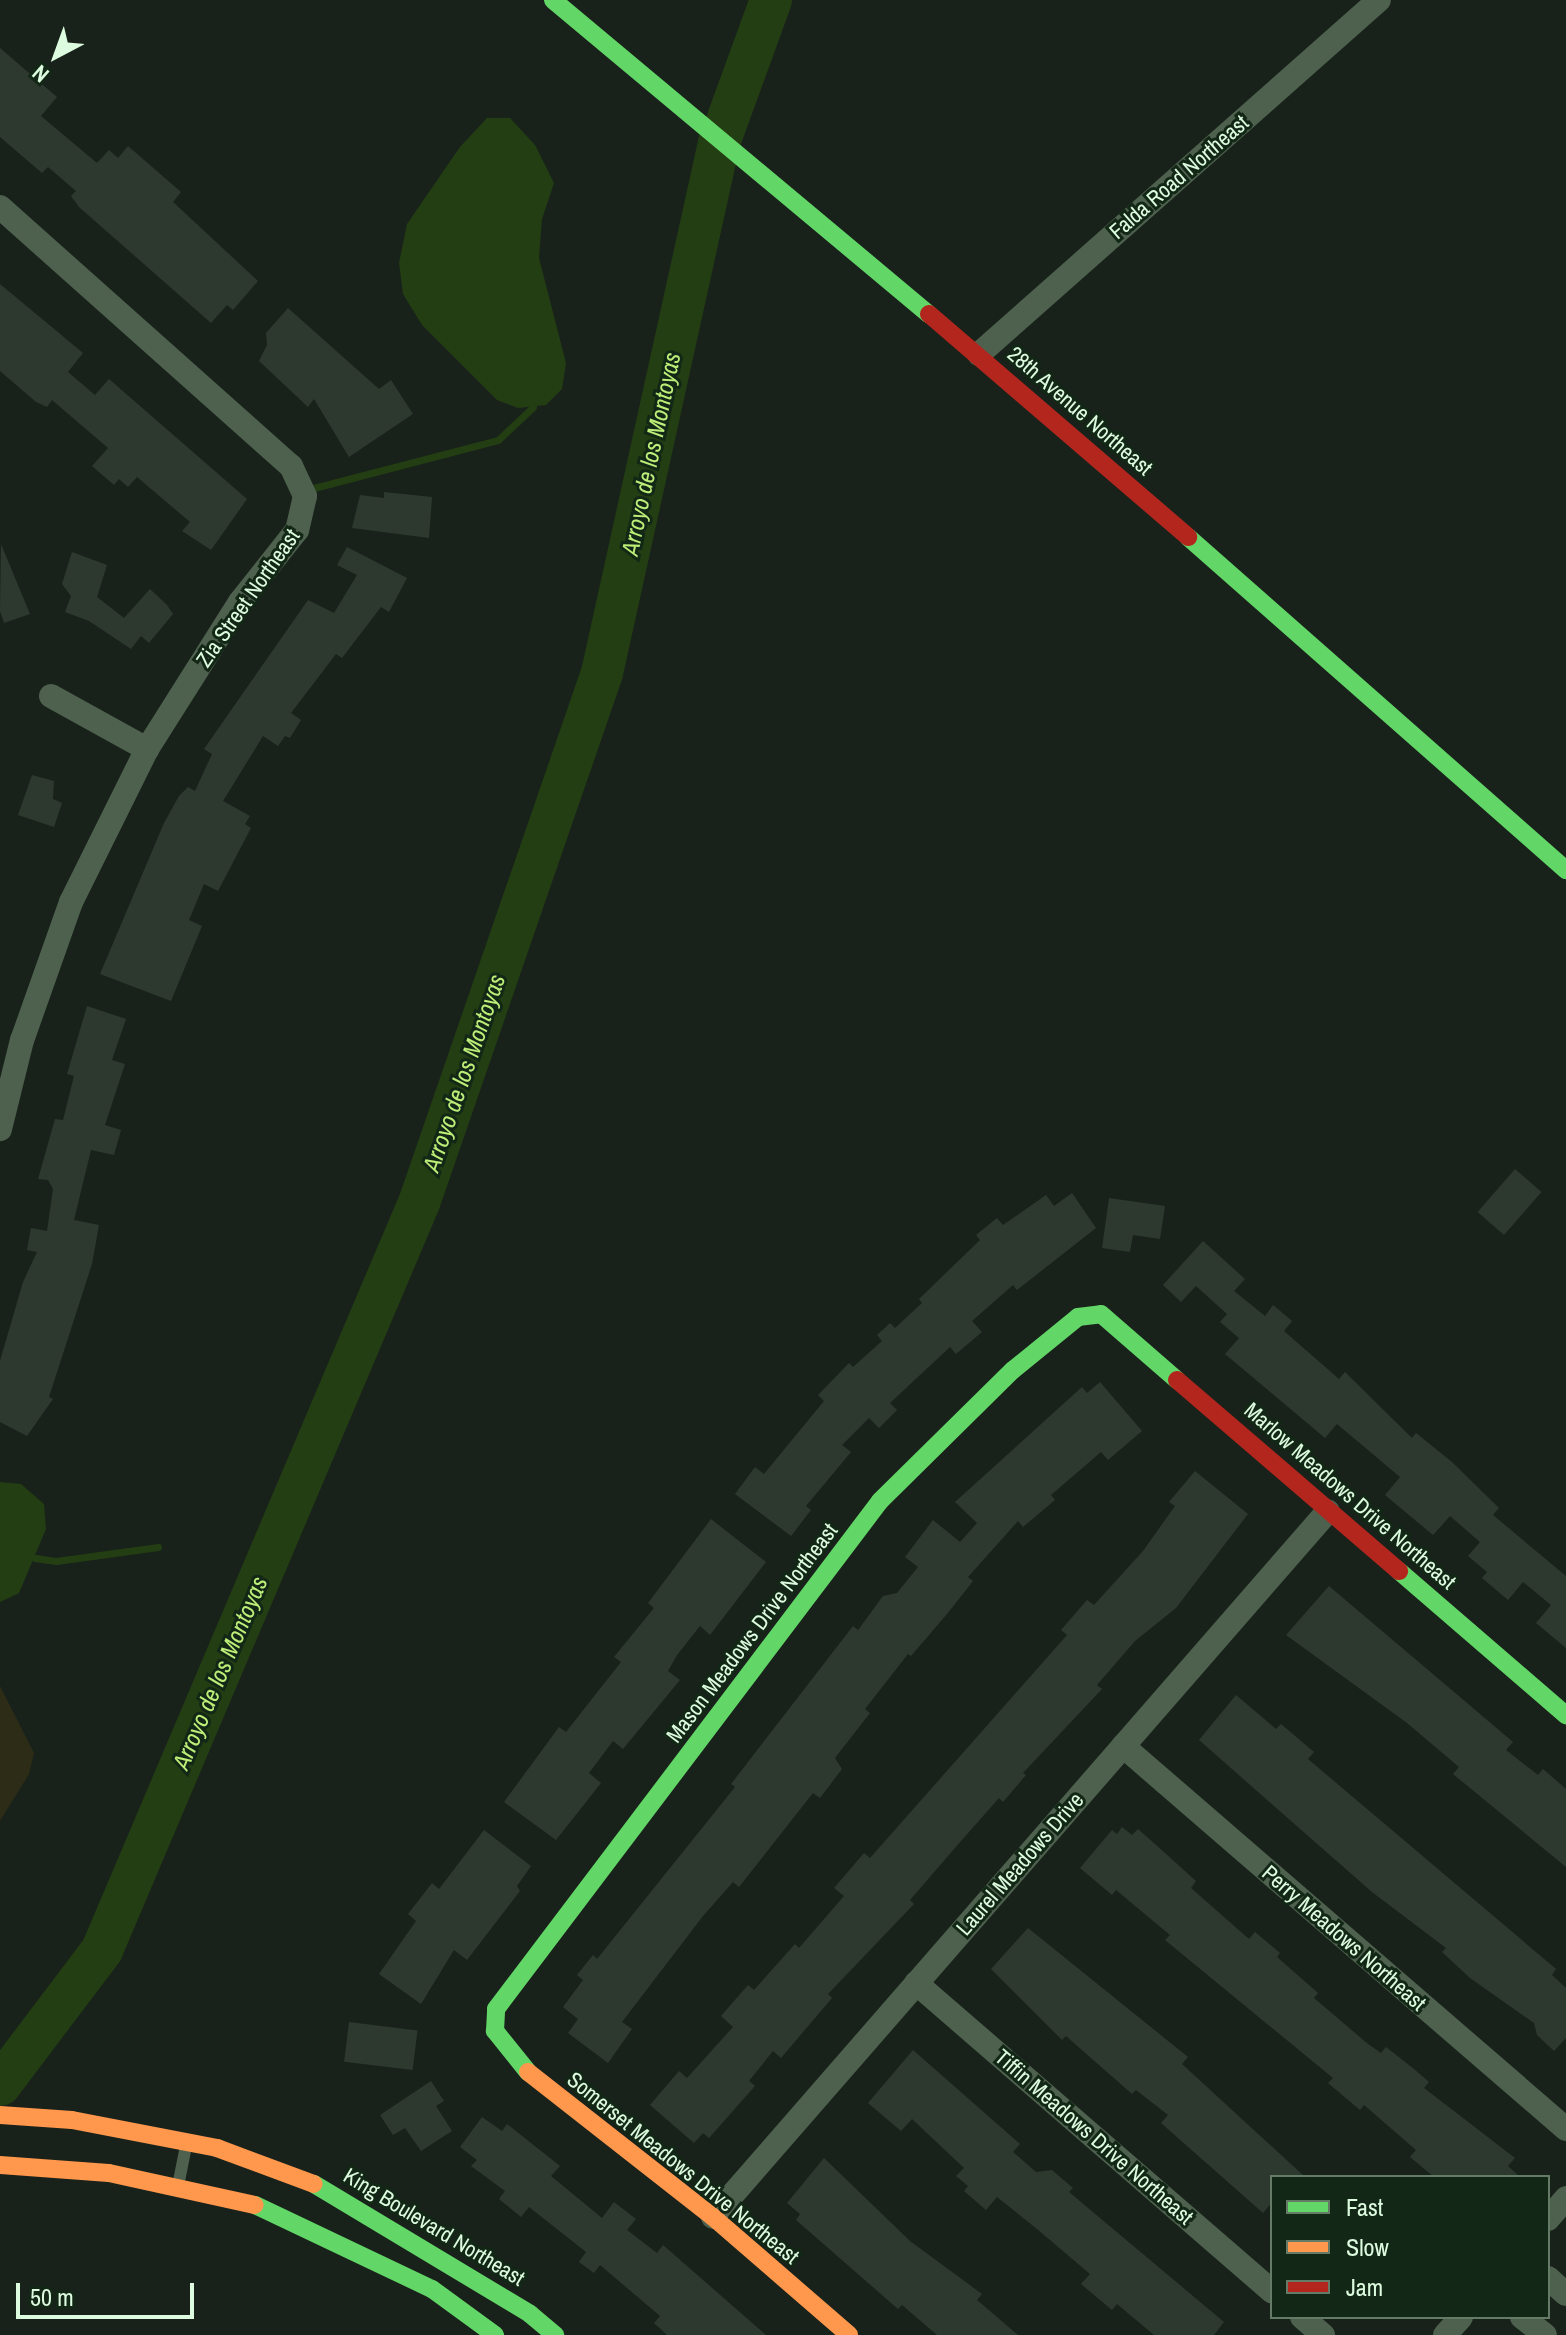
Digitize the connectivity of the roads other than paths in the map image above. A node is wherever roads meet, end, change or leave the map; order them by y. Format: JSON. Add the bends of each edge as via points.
{"nodes":[{"id":1,"x":553,"y":0,"type":"edge"},
{"id":2,"x":1379,"y":0,"type":"edge"},
{"id":3,"x":0,"y":207,"type":"edge"},
{"id":4,"x":979,"y":354,"type":"junction"},
{"id":5,"x":51,"y":696,"type":"dead end"},
{"id":6,"x":147,"y":749,"type":"junction"},
{"id":7,"x":1566,"y":870,"type":"edge"},
{"id":8,"x":11,"y":1036,"type":"edge"},
{"id":9,"x":0,"y":1129,"type":"edge"},
{"id":10,"x":1101,"y":1314,"type":"joint"},
{"id":11,"x":1328,"y":1511,"type":"junction"},
{"id":12,"x":1566,"y":1715,"type":"edge"},
{"id":13,"x":1123,"y":1746,"type":"junction"},
{"id":14,"x":916,"y":1983,"type":"junction"},
{"id":15,"x":495,"y":2031,"type":"joint"},
{"id":16,"x":0,"y":2115,"type":"edge"},
{"id":17,"x":1566,"y":2129,"type":"edge"},
{"id":18,"x":187,"y":2143,"type":"junction"},
{"id":19,"x":5,"y":2165,"type":"edge"},
{"id":20,"x":178,"y":2188,"type":"junction"},
{"id":21,"x":1566,"y":2198,"type":"edge"},
{"id":22,"x":713,"y":2217,"type":"junction"},
{"id":23,"x":1550,"y":2217,"type":"edge"},
{"id":24,"x":1550,"y":2280,"type":"edge"},
{"id":25,"x":1270,"y":2289,"type":"edge"},
{"id":26,"x":1566,"y":2294,"type":"edge"},
{"id":27,"x":1304,"y":2319,"type":"edge"},
{"id":28,"x":1459,"y":2319,"type":"edge"},
{"id":29,"x":1525,"y":2319,"type":"edge"},
{"id":30,"x":495,"y":2335,"type":"edge"},
{"id":31,"x":555,"y":2335,"type":"edge"},
{"id":32,"x":849,"y":2335,"type":"edge"},
{"id":33,"x":1323,"y":2335,"type":"edge"},
{"id":34,"x":1445,"y":2335,"type":"edge"},
{"id":35,"x":1545,"y":2335,"type":"edge"}],
"edges":[{"from":1,"to":4,"type":"street","name":"28th Avenue Northeast"},
{"from":2,"to":4,"type":"street","name":"Falda Road Northeast"},
{"from":3,"to":6,"type":"street","name":"Zia Street Northeast","via":[[301,480],[304,511],[297,530],[240,602]]},
{"from":4,"to":7,"type":"street","name":"28th Avenue Northeast"},
{"from":5,"to":6,"type":"street"},
{"from":6,"to":8,"type":"street","name":"Zia Street Northeast"},
{"from":8,"to":9,"type":"street","name":"Zia Street Northeast"},
{"from":10,"to":11,"type":"street","name":"Marlow Meadows Drive Northeast"},
{"from":10,"to":15,"type":"street","name":"Mason Meadows Drive Northeast","via":[[1078,1317],[1013,1370],[880,1501],[785,1634],[505,1992],[496,2009]]},
{"from":11,"to":12,"type":"street","name":"Marlow Meadows Drive Northeast"},
{"from":11,"to":13,"type":"street","name":"Laurel Meadows Drive"},
{"from":13,"to":14,"type":"street","name":"Laurel Meadows Drive"},
{"from":13,"to":17,"type":"street","name":"Perry Meadows Northeast"},
{"from":14,"to":22,"type":"street","name":"Laurel Meadows Drive"},
{"from":14,"to":25,"type":"street","name":"Tiffin Meadows Drive Northeast"},
{"from":15,"to":22,"type":"street","name":"Somerset Meadows Drive Northeast","via":[[509,2054],[548,2091]]},
{"from":16,"to":18,"type":"street","name":"King Boulevard Northeast"},
{"from":18,"to":20,"type":"lane"},
{"from":18,"to":31,"type":"street","name":"King Boulevard Northeast","via":[[217,2148],[332,2191],[530,2314]]},
{"from":19,"to":20,"type":"street","via":[[109,2173]]},
{"from":20,"to":30,"type":"street","via":[[252,2203],[337,2240],[432,2289]]},
{"from":21,"to":23,"type":"street"},
{"from":22,"to":32,"type":"street","name":"Somerset Meadows Drive Northeast"},
{"from":24,"to":26,"type":"street"},
{"from":27,"to":33,"type":"street"},
{"from":28,"to":34,"type":"street"},
{"from":29,"to":35,"type":"street"}]}
